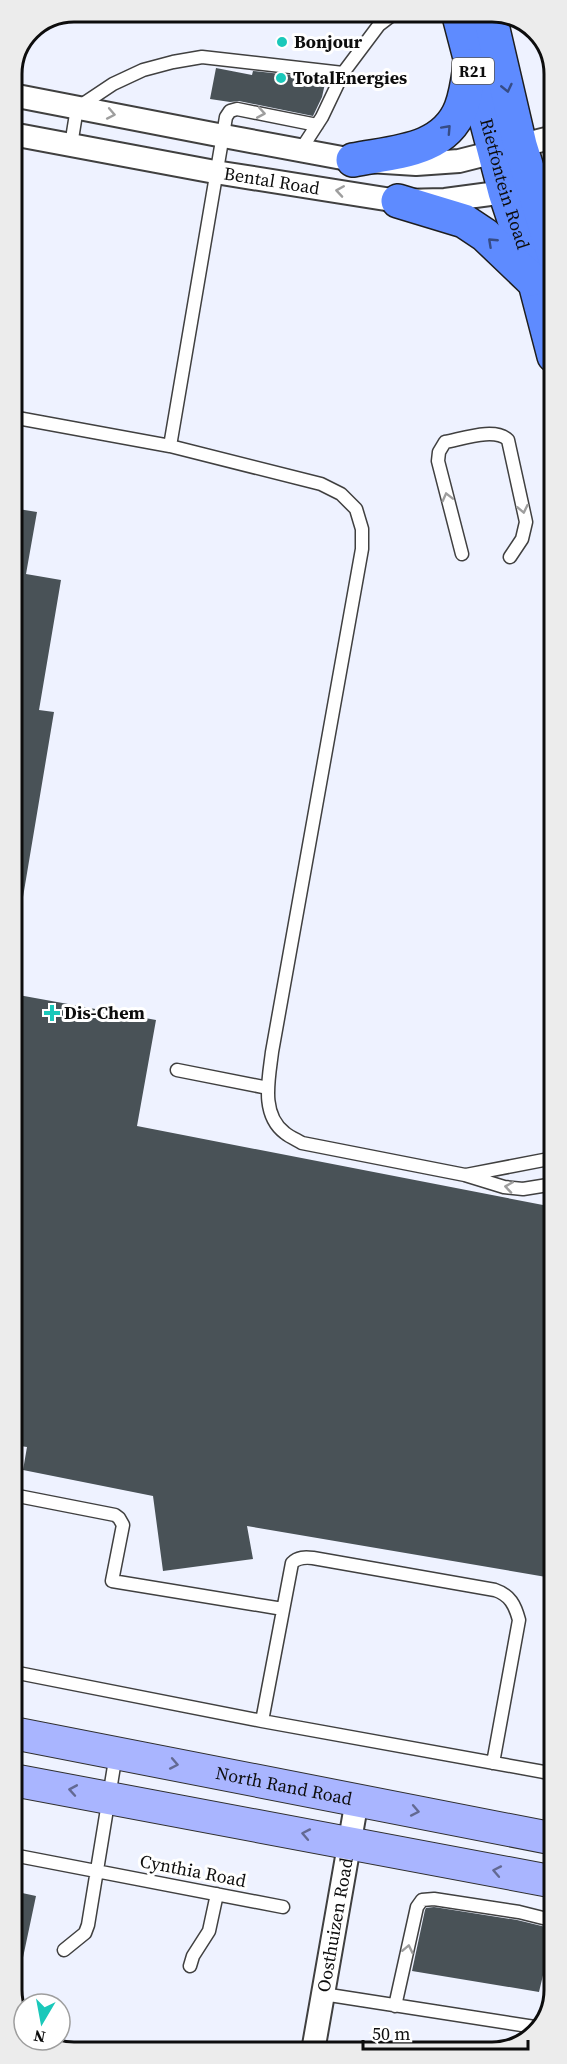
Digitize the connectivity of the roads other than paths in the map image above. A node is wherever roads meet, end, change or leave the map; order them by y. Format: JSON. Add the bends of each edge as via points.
{"nodes":[{"id":1,"x":382,"y":23,"type":"edge"},
{"id":2,"x":461,"y":23,"type":"edge"},
{"id":3,"x":490,"y":23,"type":"edge"},
{"id":4,"x":471,"y":62,"type":"junction"},
{"id":5,"x":343,"y":73,"type":"junction"},
{"id":6,"x":22,"y":97,"type":"edge"},
{"id":7,"x":78,"y":108,"type":"junction"},
{"id":8,"x":317,"y":125,"type":"junction"},
{"id":9,"x":22,"y":136,"type":"edge"},
{"id":10,"x":223,"y":136,"type":"junction"},
{"id":11,"x":544,"y":140,"type":"edge"},
{"id":12,"x":71,"y":145,"type":"junction"},
{"id":13,"x":507,"y":149,"type":"junction"},
{"id":14,"x":300,"y":151,"type":"junction"},
{"id":15,"x":353,"y":160,"type":"junction"},
{"id":16,"x":215,"y":172,"type":"junction"},
{"id":17,"x":530,"y":186,"type":"edge"},
{"id":18,"x":398,"y":201,"type":"junction"},
{"id":19,"x":544,"y":226,"type":"edge"},
{"id":20,"x":535,"y":283,"type":"junction"},
{"id":21,"x":544,"y":318,"type":"edge"},
{"id":22,"x":22,"y":415,"type":"edge"},
{"id":23,"x":170,"y":446,"type":"junction"},
{"id":24,"x":462,"y":554,"type":"dead end"},
{"id":25,"x":510,"y":557,"type":"dead end"},
{"id":26,"x":177,"y":1070,"type":"dead end"},
{"id":27,"x":268,"y":1088,"type":"junction"},
{"id":28,"x":544,"y":1160,"type":"edge"},
{"id":29,"x":465,"y":1175,"type":"junction"},
{"id":30,"x":544,"y":1186,"type":"edge"},
{"id":31,"x":22,"y":1497,"type":"edge"},
{"id":32,"x":283,"y":1609,"type":"junction"},
{"id":33,"x":22,"y":1674,"type":"edge"},
{"id":34,"x":262,"y":1721,"type":"junction"},
{"id":35,"x":22,"y":1735,"type":"edge"},
{"id":36,"x":116,"y":1753,"type":"junction"},
{"id":37,"x":493,"y":1763,"type":"junction"},
{"id":38,"x":544,"y":1772,"type":"edge"},
{"id":39,"x":22,"y":1782,"type":"edge"},
{"id":40,"x":108,"y":1797,"type":"junction"},
{"id":41,"x":357,"y":1800,"type":"junction"},
{"id":42,"x":544,"y":1837,"type":"edge"},
{"id":43,"x":350,"y":1843,"type":"junction"},
{"id":44,"x":22,"y":1857,"type":"edge"},
{"id":45,"x":96,"y":1871,"type":"junction"},
{"id":46,"x":544,"y":1880,"type":"edge"},
{"id":47,"x":217,"y":1894,"type":"junction"},
{"id":48,"x":283,"y":1906,"type":"dead end"},
{"id":49,"x":544,"y":1918,"type":"edge"},
{"id":50,"x":64,"y":1950,"type":"dead end"},
{"id":51,"x":190,"y":1966,"type":"dead end"},
{"id":52,"x":323,"y":1994,"type":"junction"},
{"id":53,"x":395,"y":2006,"type":"junction"},
{"id":54,"x":529,"y":2026,"type":"edge"},
{"id":55,"x":315,"y":2042,"type":"edge"}],
"edges":[{"from":1,"to":5,"type":"lane"},
{"from":2,"to":4,"type":"main road","name":"Rietfontein Road","number":"R21"},
{"from":3,"to":13,"type":"main road","name":"Rietfontein Road","number":"R21","one_way":true},
{"from":4,"to":13,"type":"main road","name":"Rietfontein Road","number":"R21"},
{"from":15,"to":4,"type":"main road","one_way":true,"via":[[414,149],[448,130],[461,108]]},
{"from":5,"to":7,"type":"lane","via":[[202,57],[143,70],[113,84]]},
{"from":5,"to":8,"type":"lane"},
{"from":6,"to":7,"type":"street","name":"Bental Road"},
{"from":7,"to":10,"type":"street","name":"Bental Road","one_way":true},
{"from":7,"to":12,"type":"lane"},
{"from":10,"to":8,"type":"lane","one_way":true,"via":[[226,117],[237,109]]},
{"from":8,"to":14,"type":"lane"},
{"from":9,"to":12,"type":"street","name":"Bental Road"},
{"from":10,"to":14,"type":"street","name":"Bental Road"},
{"from":10,"to":16,"type":"lane"},
{"from":11,"to":13,"type":"street","name":"Bental Road"},
{"from":12,"to":16,"type":"street","name":"Bental Road"},
{"from":13,"to":15,"type":"street","name":"Bental Road","via":[[459,161],[416,164]]},
{"from":13,"to":17,"type":"main road","name":"Rietfontein Road","number":"R21"},
{"from":14,"to":15,"type":"street","name":"Bental Road"},
{"from":18,"to":16,"type":"street","name":"Bental Road","one_way":true},
{"from":16,"to":23,"type":"lane"},
{"from":17,"to":18,"type":"street","name":"Bental Road","via":[[445,200]]},
{"from":17,"to":19,"type":"main road","name":"Rietfontein Road","number":"R21"},
{"from":17,"to":20,"type":"main road","name":"Rietfontein Road","number":"R21"},
{"from":20,"to":18,"type":"main road","one_way":true,"via":[[464,221]]},
{"from":20,"to":21,"type":"main road","name":"Rietfontein Road","number":"R21"},
{"from":22,"to":23,"type":"lane"},
{"from":23,"to":27,"type":"lane","via":[[321,484],[341,494],[356,509],[362,529],[362,549]]},
{"from":24,"to":25,"type":"lane","one_way":true,"via":[[439,452],[445,442],[494,433],[508,440],[526,522],[522,539]]},
{"from":26,"to":27,"type":"lane"},
{"from":27,"to":29,"type":"lane","via":[[271,1113],[283,1132],[302,1143]]},
{"from":28,"to":29,"type":"lane"},
{"from":30,"to":29,"type":"lane","one_way":true,"via":[[504,1187]]},
{"from":31,"to":32,"type":"lane","via":[[119,1518],[123,1526],[112,1581]]},
{"from":32,"to":34,"type":"lane"},
{"from":32,"to":37,"type":"lane","via":[[292,1563],[304,1557],[503,1593],[516,1608],[519,1620]]},
{"from":33,"to":34,"type":"lane"},
{"from":34,"to":37,"type":"lane"},
{"from":35,"to":36,"type":"main road","name":"North Rand Road"},
{"from":36,"to":40,"type":"lane"},
{"from":36,"to":41,"type":"main road","name":"North Rand Road","one_way":true},
{"from":37,"to":38,"type":"lane"},
{"from":40,"to":39,"type":"main road","one_way":true},
{"from":43,"to":40,"type":"main road","one_way":true},
{"from":40,"to":45,"type":"lane"},
{"from":41,"to":42,"type":"main road","name":"North Rand Road","one_way":true},
{"from":41,"to":43,"type":"street","name":"Oosthuizen Road"},
{"from":46,"to":43,"type":"main road","one_way":true},
{"from":43,"to":52,"type":"street","name":"Oosthuizen Road"},
{"from":44,"to":45,"type":"lane","name":"Cynthia Road"},
{"from":45,"to":47,"type":"lane","name":"Cynthia Road"},
{"from":45,"to":50,"type":"lane","via":[[85,1933]]},
{"from":47,"to":48,"type":"lane","name":"Cynthia Road"},
{"from":47,"to":51,"type":"lane","via":[[209,1931]]},
{"from":53,"to":49,"type":"lane","one_way":true,"via":[[417,1907],[422,1900]]},
{"from":52,"to":53,"type":"lane"},
{"from":52,"to":55,"type":"street","name":"Oosthuizen Road"},
{"from":53,"to":54,"type":"lane"}]}
